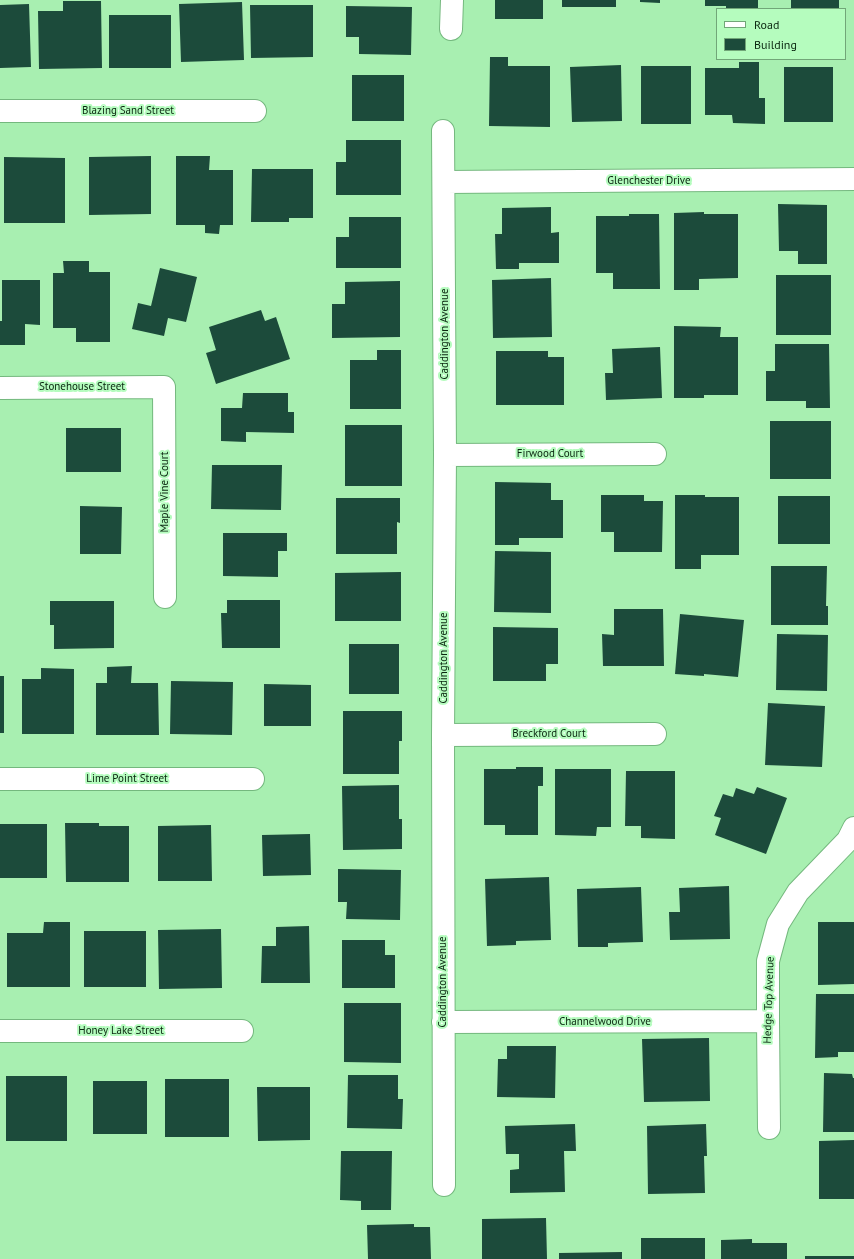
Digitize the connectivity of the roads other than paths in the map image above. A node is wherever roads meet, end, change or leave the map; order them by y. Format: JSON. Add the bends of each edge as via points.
{"nodes":[{"id":1,"x":452,"y":0,"type":"edge"},
{"id":2,"x":451,"y":29,"type":"dead end"},
{"id":3,"x":0,"y":111,"type":"edge"},
{"id":4,"x":255,"y":111,"type":"dead end"},
{"id":5,"x":443,"y":131,"type":"dead end"},
{"id":6,"x":854,"y":179,"type":"edge"},
{"id":7,"x":445,"y":182,"type":"junction"},
{"id":8,"x":164,"y":387,"type":"joint"},
{"id":9,"x":0,"y":388,"type":"edge"},
{"id":10,"x":445,"y":454,"type":"junction"},
{"id":11,"x":655,"y":454,"type":"dead end"},
{"id":12,"x":165,"y":597,"type":"dead end"},
{"id":13,"x":655,"y":734,"type":"dead end"},
{"id":14,"x":443,"y":735,"type":"junction"},
{"id":15,"x":0,"y":779,"type":"edge"},
{"id":16,"x":253,"y":779,"type":"dead end"},
{"id":17,"x":854,"y":828,"type":"edge"},
{"id":18,"x":768,"y":1021,"type":"junction"},
{"id":19,"x":443,"y":1022,"type":"junction"},
{"id":20,"x":0,"y":1031,"type":"edge"},
{"id":21,"x":242,"y":1031,"type":"dead end"},
{"id":22,"x":769,"y":1128,"type":"dead end"},
{"id":23,"x":444,"y":1185,"type":"dead end"}],
"edges":[{"from":1,"to":2,"type":"street"},
{"from":3,"to":4,"type":"street","name":"Blazing Sand Street"},
{"from":5,"to":7,"type":"street","name":"Caddington Avenue"},
{"from":6,"to":7,"type":"street","name":"Glenchester Drive"},
{"from":7,"to":10,"type":"street","name":"Caddington Avenue"},
{"from":8,"to":9,"type":"street","name":"Stonehouse Street"},
{"from":8,"to":12,"type":"street","name":"Maple Vine Court"},
{"from":10,"to":11,"type":"street","name":"Firwood Court"},
{"from":10,"to":14,"type":"street","name":"Caddington Avenue"},
{"from":13,"to":14,"type":"street","name":"Breckford Court"},
{"from":14,"to":19,"type":"street","name":"Caddington Avenue"},
{"from":15,"to":16,"type":"street","name":"Lime Point Street"},
{"from":17,"to":18,"type":"street","name":"Hedge Top Avenue","via":[[848,840],[798,892],[778,924],[768,961]]},
{"from":18,"to":19,"type":"street","name":"Channelwood Drive"},
{"from":18,"to":22,"type":"street","name":"Hedge Top Avenue"},
{"from":19,"to":23,"type":"street","name":"Caddington Avenue"},
{"from":20,"to":21,"type":"street","name":"Honey Lake Street"}]}
